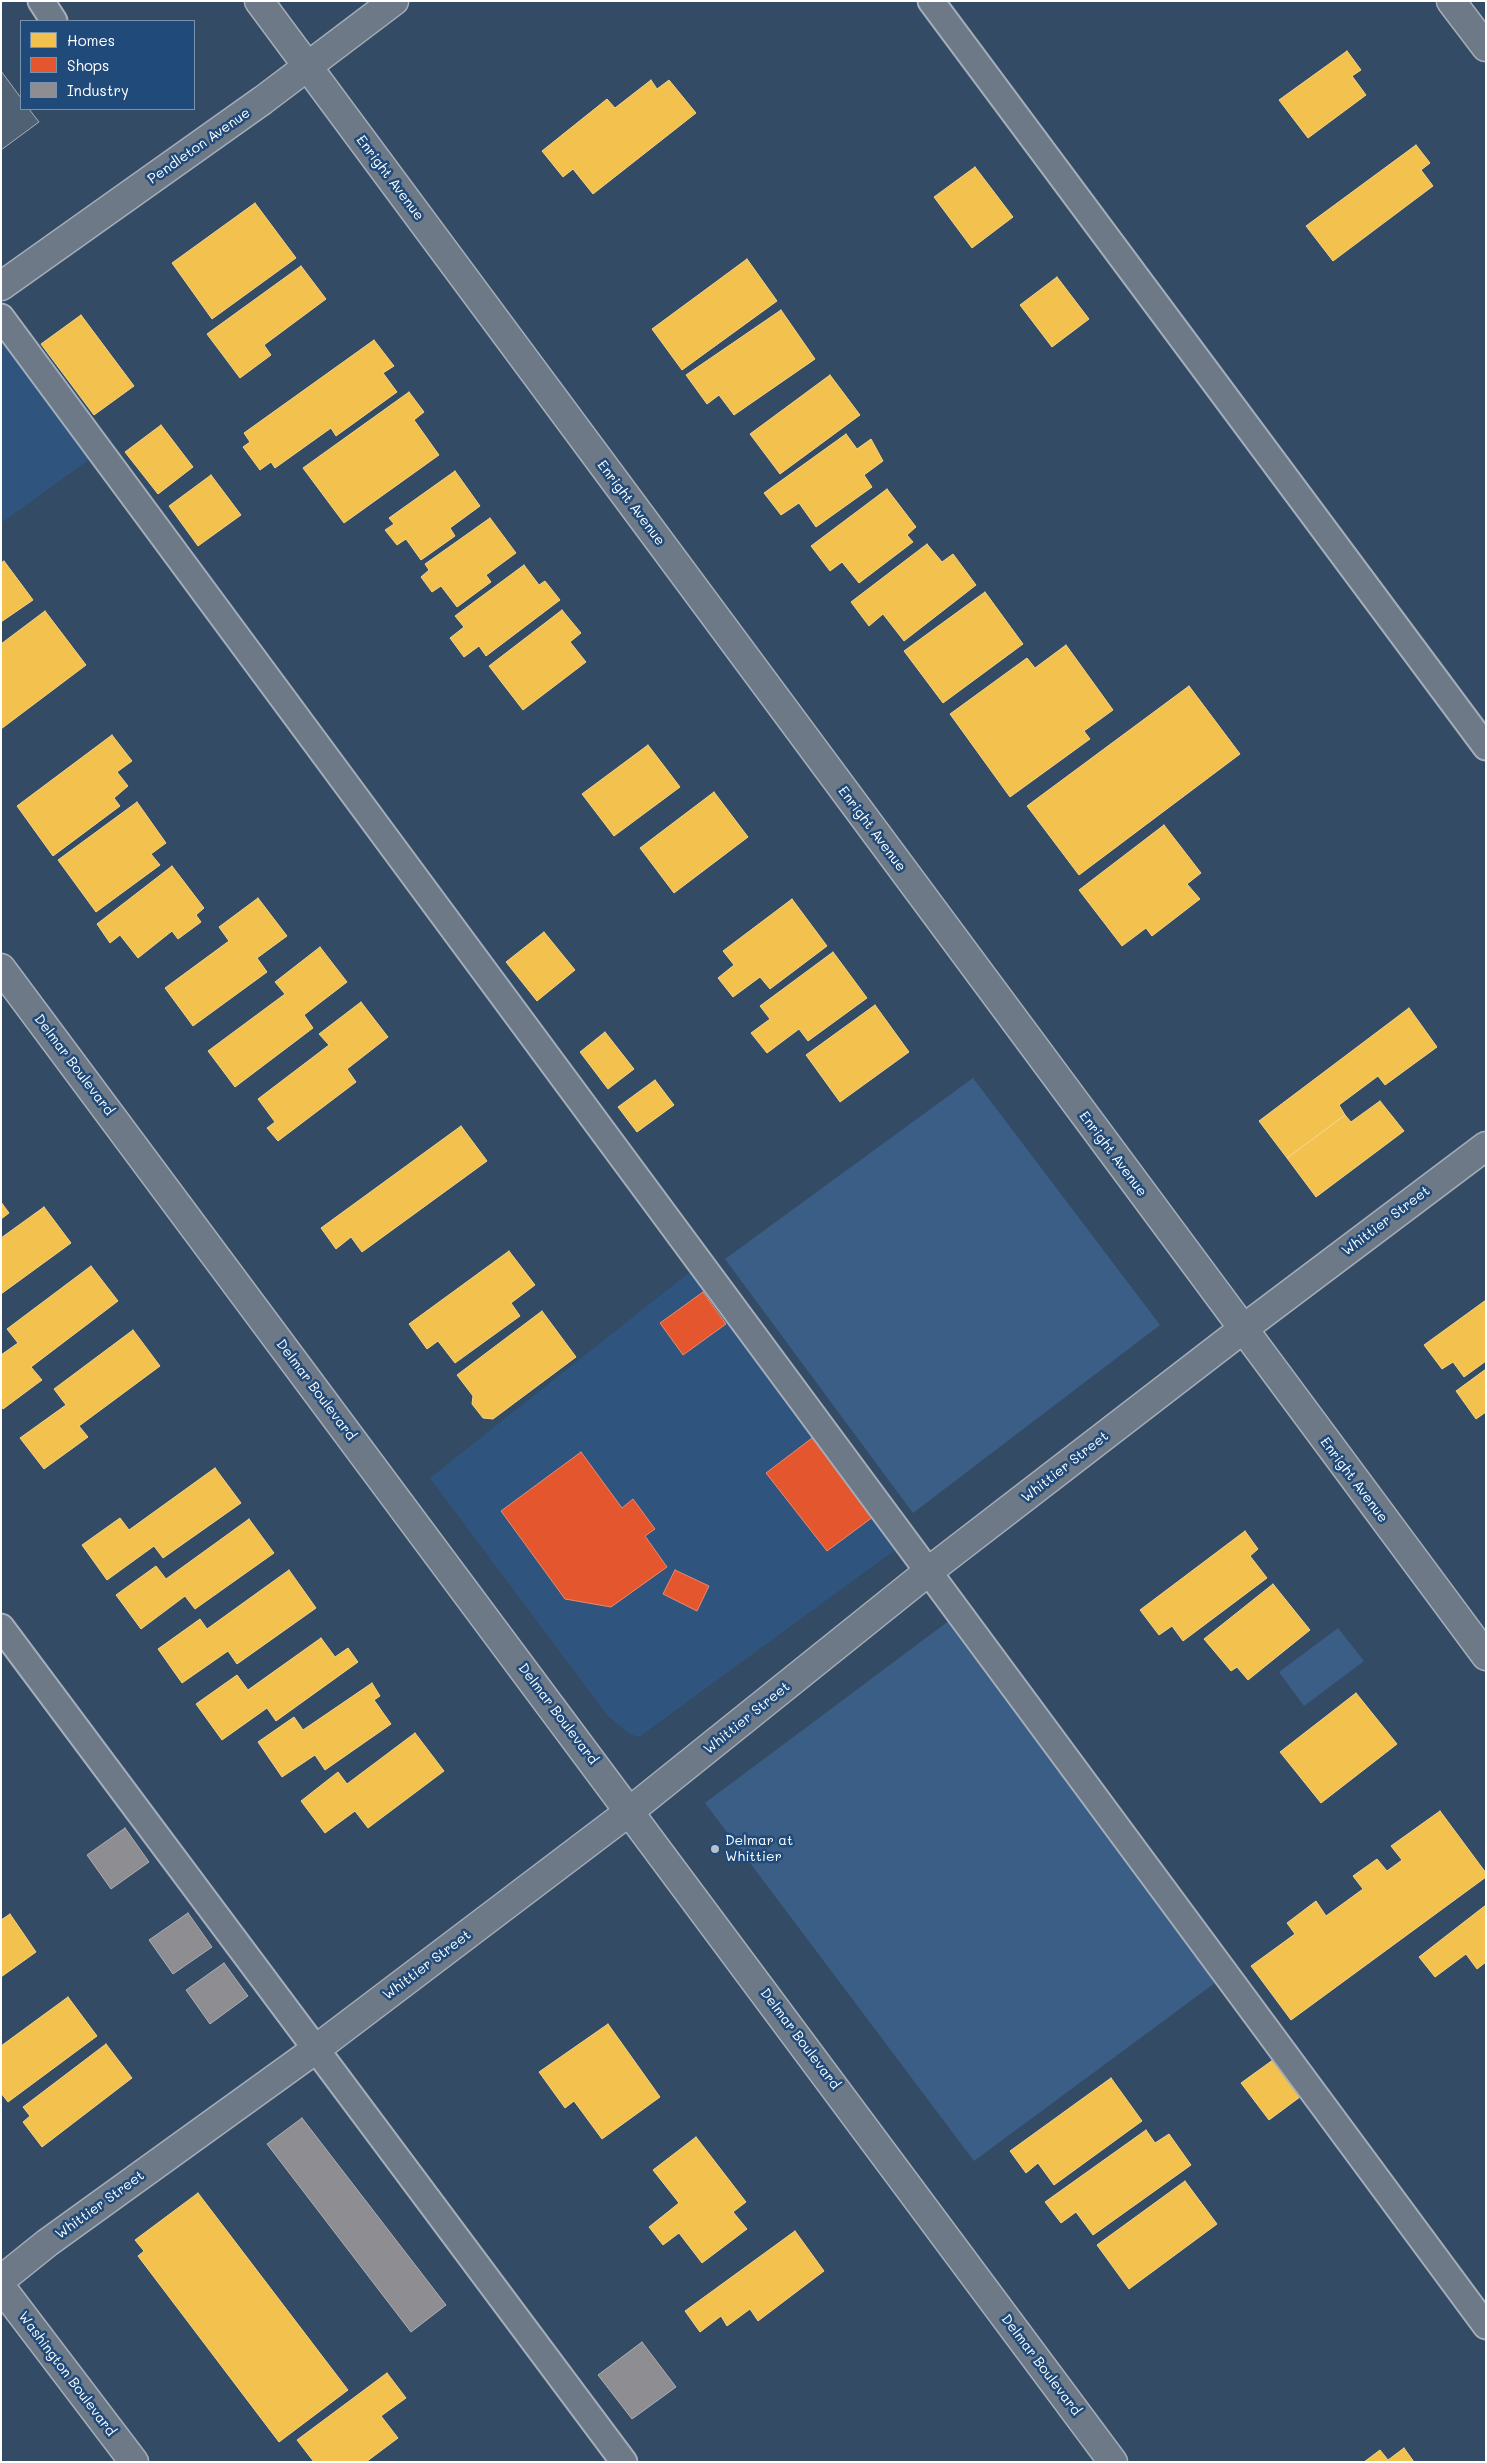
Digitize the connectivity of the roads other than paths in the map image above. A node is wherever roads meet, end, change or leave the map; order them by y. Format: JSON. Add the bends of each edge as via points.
{"nodes":[{"id":1,"x":41,"y":1,"type":"edge"},
{"id":2,"x":259,"y":1,"type":"edge"},
{"id":3,"x":394,"y":1,"type":"edge"},
{"id":4,"x":931,"y":1,"type":"edge"},
{"id":5,"x":1451,"y":1,"type":"edge"},
{"id":6,"x":53,"y":20,"type":"edge"},
{"id":7,"x":1486,"y":47,"type":"edge"},
{"id":8,"x":308,"y":67,"type":"junction"},
{"id":9,"x":1,"y":286,"type":"edge"},
{"id":10,"x":1,"y":317,"type":"edge"},
{"id":11,"x":1486,"y":747,"type":"edge"},
{"id":12,"x":1,"y":968,"type":"edge"},
{"id":13,"x":1486,"y":1146,"type":"edge"},
{"id":14,"x":1242,"y":1329,"type":"junction"},
{"id":15,"x":929,"y":1571,"type":"junction"},
{"id":16,"x":1,"y":1627,"type":"edge"},
{"id":17,"x":1486,"y":1656,"type":"edge"},
{"id":18,"x":630,"y":1811,"type":"junction"},
{"id":19,"x":316,"y":2049,"type":"junction"},
{"id":20,"x":1,"y":2280,"type":"edge"},
{"id":21,"x":1,"y":2287,"type":"edge"},
{"id":22,"x":1486,"y":2326,"type":"edge"},
{"id":23,"x":134,"y":2462,"type":"edge"},
{"id":24,"x":624,"y":2462,"type":"edge"},
{"id":25,"x":1113,"y":2462,"type":"edge"}],
"edges":[{"from":1,"to":6,"type":"lane"},
{"from":2,"to":8,"type":"street","name":"Enright Avenue"},
{"from":3,"to":8,"type":"street","name":"Pendleton Avenue"},
{"from":4,"to":11,"type":"lane"},
{"from":5,"to":7,"type":"street"},
{"from":8,"to":9,"type":"street","name":"Pendleton Avenue"},
{"from":8,"to":14,"type":"street","name":"Enright Avenue"},
{"from":10,"to":15,"type":"lane"},
{"from":12,"to":18,"type":"street","name":"Delmar Boulevard"},
{"from":13,"to":14,"type":"street","name":"Whittier Street"},
{"from":14,"to":15,"type":"street","name":"Whittier Street"},
{"from":14,"to":17,"type":"street","name":"Enright Avenue"},
{"from":15,"to":18,"type":"street","name":"Whittier Street"},
{"from":15,"to":22,"type":"lane"},
{"from":16,"to":19,"type":"lane"},
{"from":18,"to":19,"type":"street","name":"Whittier Street"},
{"from":18,"to":25,"type":"street","name":"Delmar Boulevard"},
{"from":19,"to":20,"type":"street","name":"Whittier Street"},
{"from":19,"to":24,"type":"lane"},
{"from":21,"to":23,"type":"street","name":"Washington Boulevard"}]}
